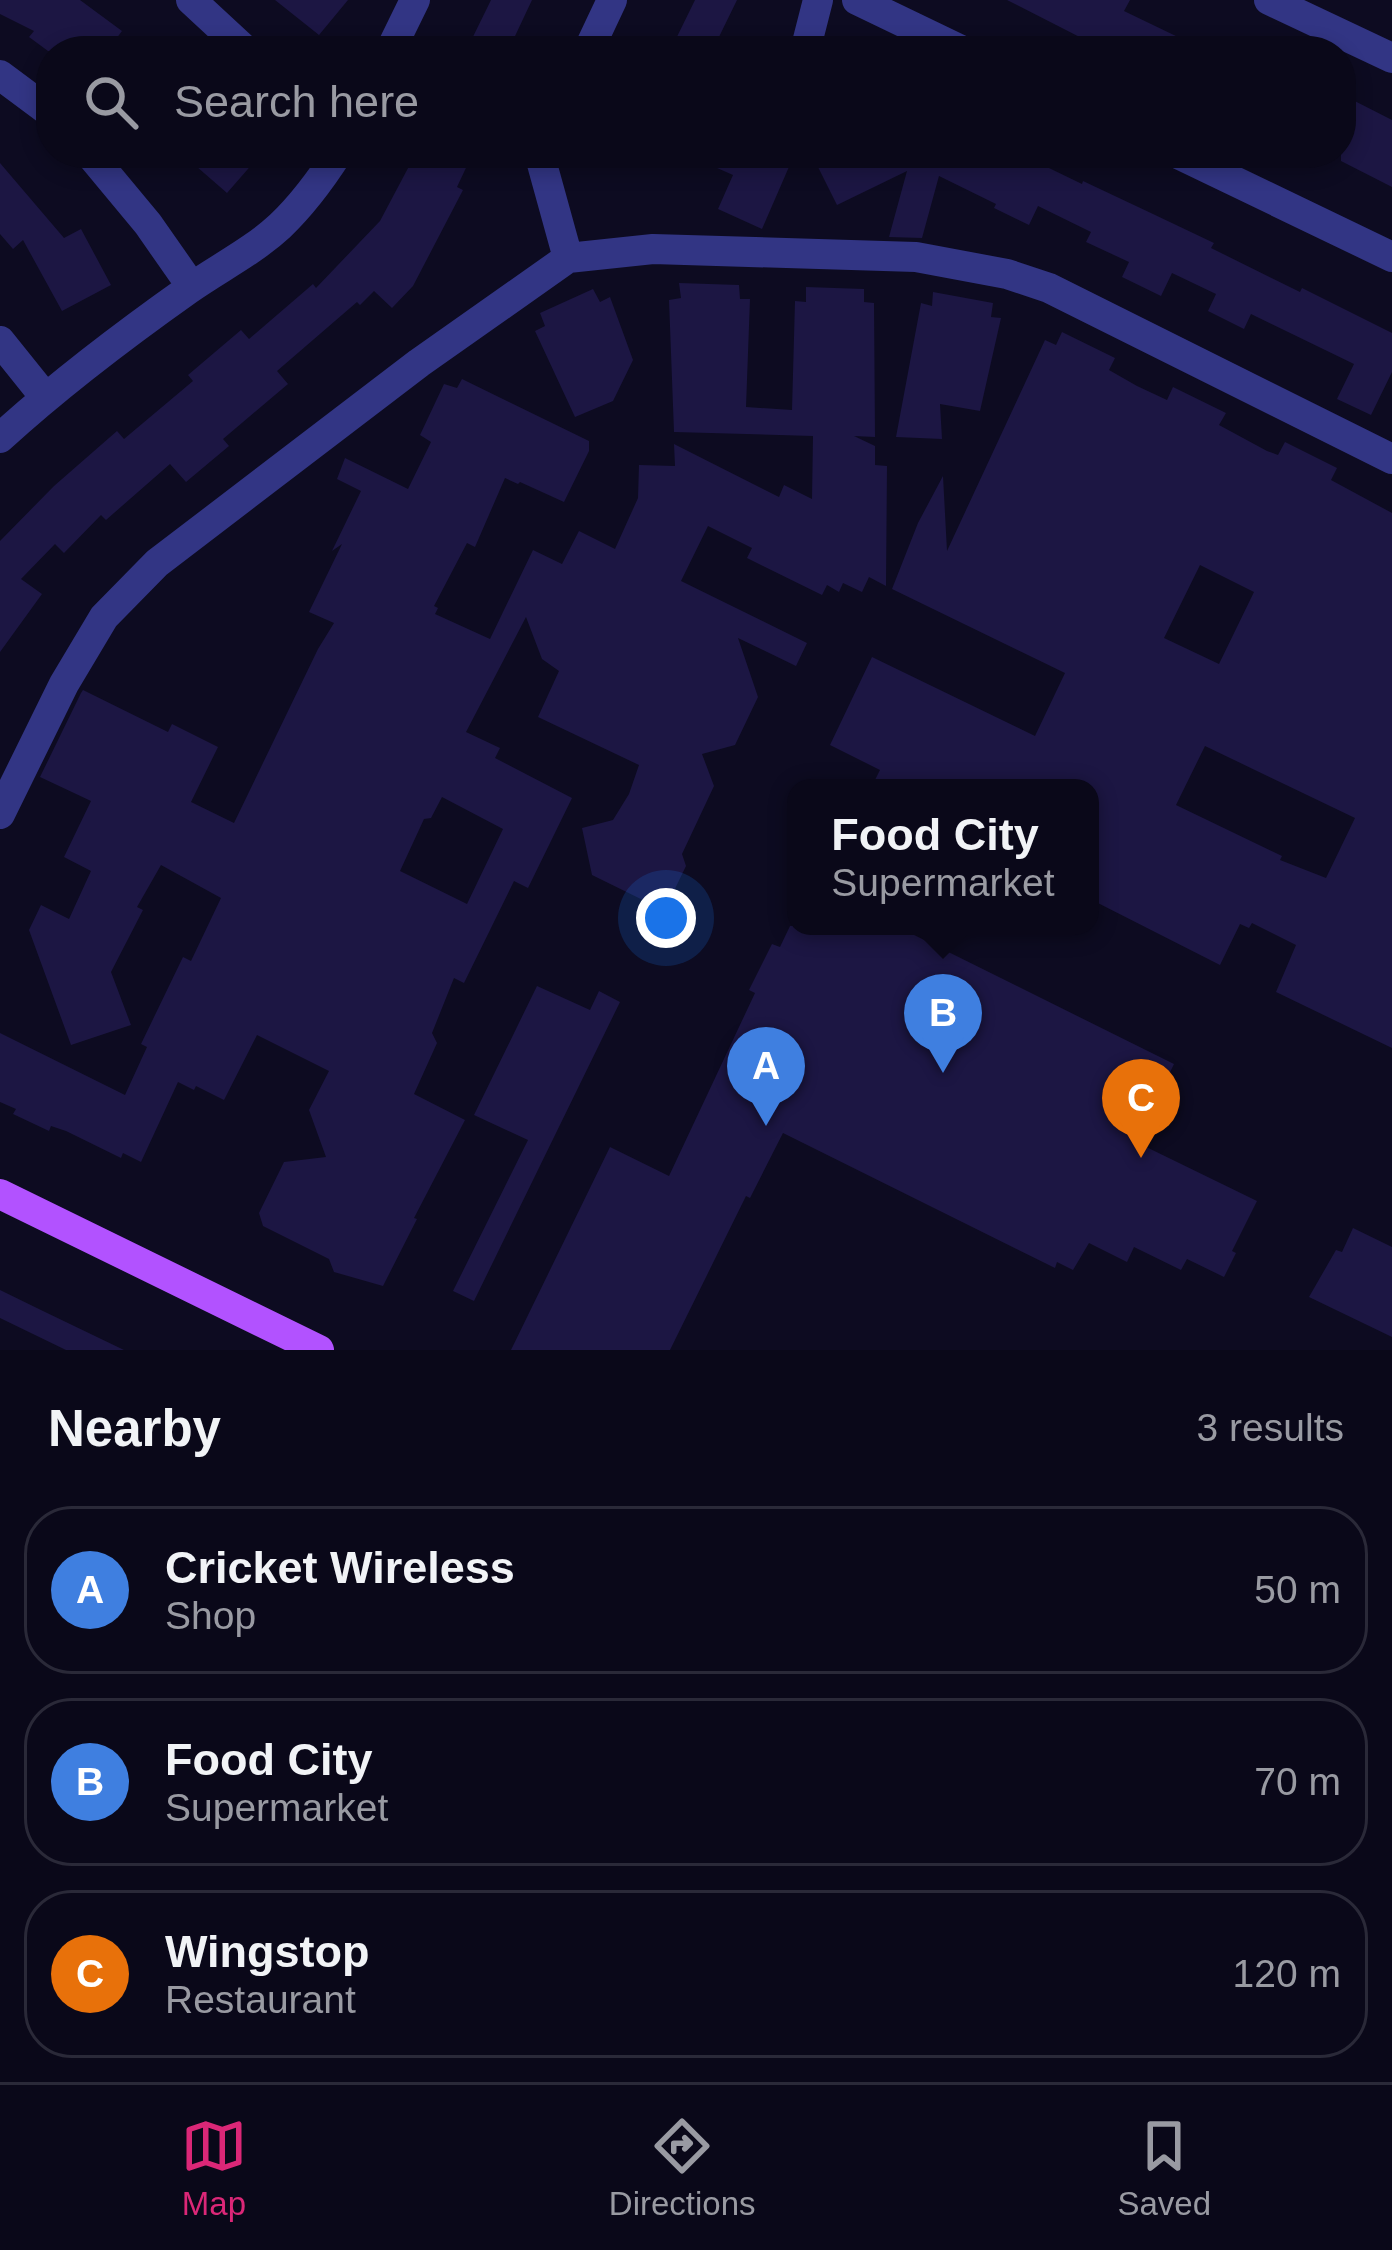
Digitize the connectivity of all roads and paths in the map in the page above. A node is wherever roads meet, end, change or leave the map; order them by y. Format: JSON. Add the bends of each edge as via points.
{"nodes":[{"id":1,"x":190,"y":0,"type":"edge"},
{"id":2,"x":415,"y":0,"type":"edge"},
{"id":3,"x":612,"y":0,"type":"edge"},
{"id":4,"x":818,"y":0,"type":"edge"},
{"id":5,"x":857,"y":0,"type":"edge"},
{"id":6,"x":1269,"y":0,"type":"edge"},
{"id":7,"x":230,"y":36,"type":"edge"},
{"id":8,"x":397,"y":36,"type":"edge"},
{"id":9,"x":595,"y":36,"type":"edge"},
{"id":10,"x":809,"y":36,"type":"edge"},
{"id":11,"x":933,"y":36,"type":"edge"},
{"id":12,"x":1345,"y":36,"type":"edge"},
{"id":13,"x":1356,"y":41,"type":"edge"},
{"id":14,"x":1392,"y":58,"type":"edge"},
{"id":15,"x":0,"y":74,"type":"edge"},
{"id":16,"x":36,"y":102,"type":"edge"},
{"id":17,"x":101,"y":168,"type":"edge"},
{"id":18,"x":328,"y":168,"type":"edge"},
{"id":19,"x":543,"y":168,"type":"edge"},
{"id":20,"x":1207,"y":168,"type":"edge"},
{"id":21,"x":1392,"y":257,"type":"edge"},
{"id":22,"x":568,"y":258,"type":"junction"},
{"id":23,"x":192,"y":287,"type":"junction"},
{"id":24,"x":0,"y":341,"type":"edge"},
{"id":25,"x":45,"y":397,"type":"junction"},
{"id":26,"x":0,"y":438,"type":"edge"},
{"id":27,"x":1392,"y":458,"type":"edge"},
{"id":28,"x":0,"y":814,"type":"edge"},
{"id":29,"x":0,"y":1194,"type":"edge"},
{"id":30,"x":319,"y":1350,"type":"edge"}],
"edges":[{"from":1,"to":7,"type":"street"},
{"from":2,"to":8,"type":"street"},
{"from":3,"to":9,"type":"street"},
{"from":4,"to":10,"type":"street"},
{"from":5,"to":11,"type":"street"},
{"from":6,"to":12,"type":"street"},
{"from":13,"to":14,"type":"street"},
{"from":15,"to":16,"type":"street"},
{"from":17,"to":23,"type":"street"},
{"from":18,"to":23,"type":"street","via":[[281,225]]},
{"from":19,"to":22,"type":"street"},
{"from":20,"to":21,"type":"street"},
{"from":22,"to":27,"type":"street","via":[[653,249],[892,256],[1007,274]]},
{"from":22,"to":28,"type":"street","via":[[157,563],[104,617]]},
{"from":23,"to":25,"type":"street"},
{"from":24,"to":25,"type":"street"},
{"from":25,"to":26,"type":"street"},
{"from":29,"to":30,"type":"main road"}]}
